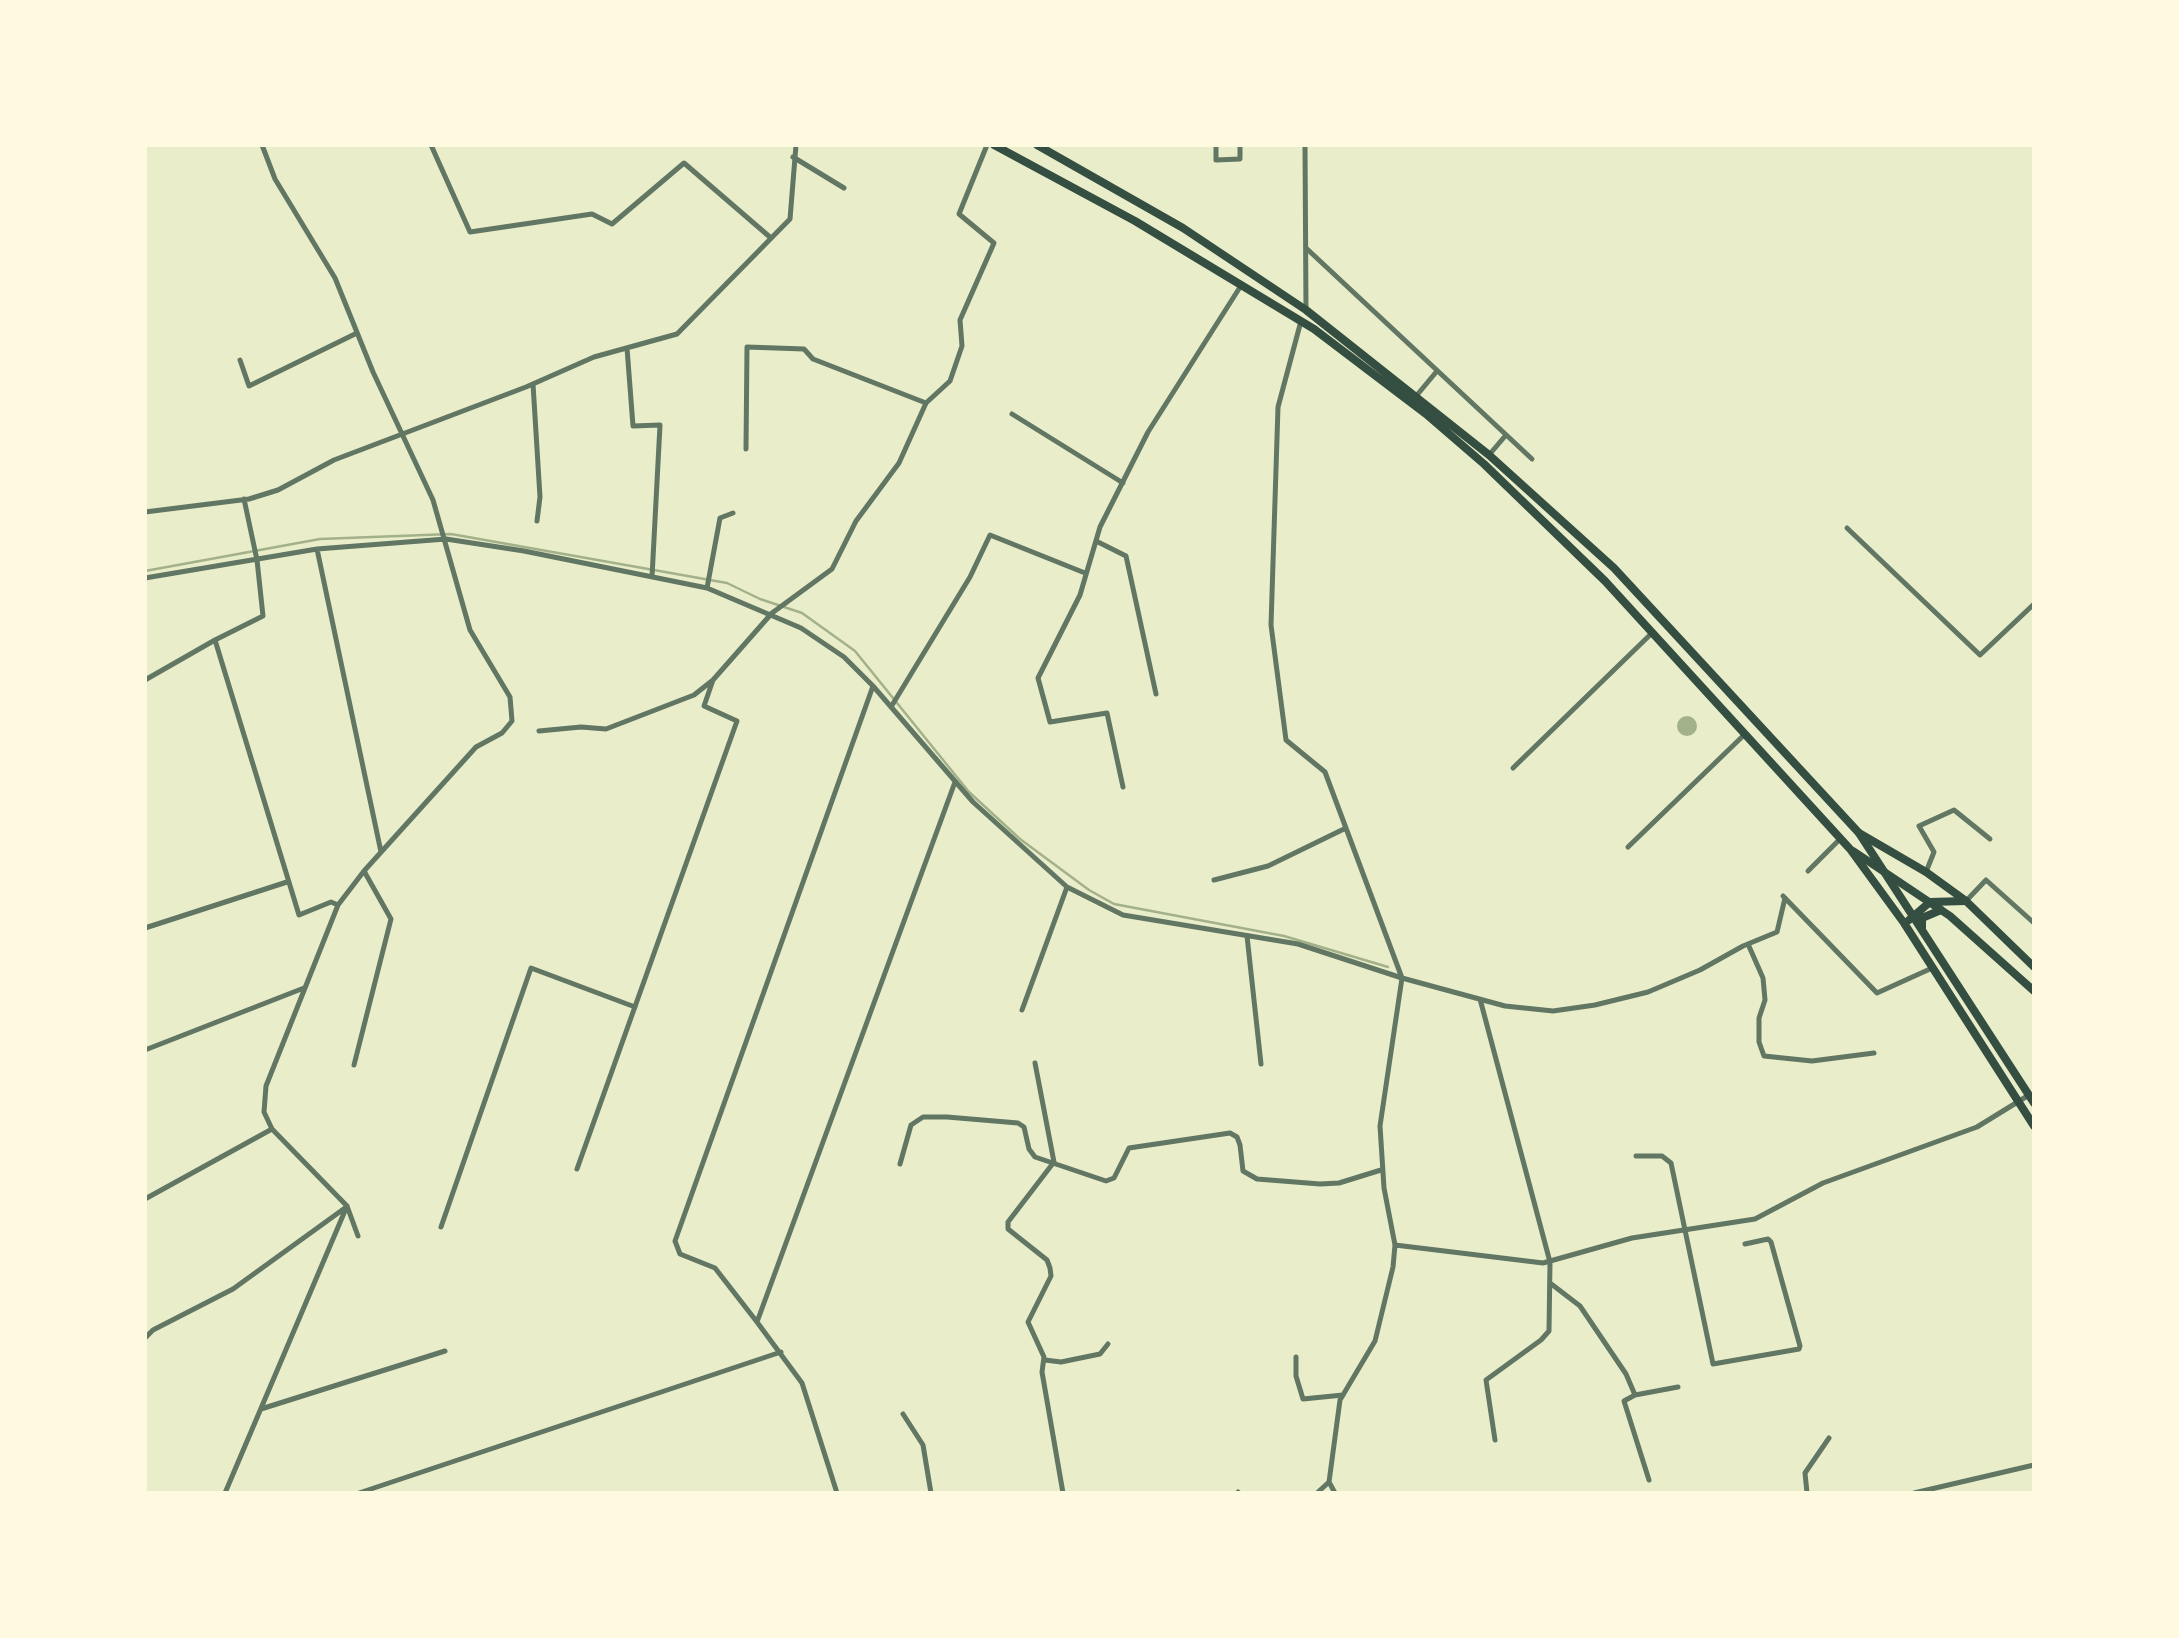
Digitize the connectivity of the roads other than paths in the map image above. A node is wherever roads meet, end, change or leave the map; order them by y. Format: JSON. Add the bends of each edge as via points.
{"nodes":[{"id":1,"x":262,"y":145,"type":"edge"},
{"id":2,"x":431,"y":145,"type":"edge"},
{"id":3,"x":986,"y":145,"type":"edge"},
{"id":4,"x":994,"y":145,"type":"edge"},
{"id":5,"x":1037,"y":145,"type":"edge"},
{"id":6,"x":1216,"y":145,"type":"edge"},
{"id":7,"x":1240,"y":145,"type":"edge"},
{"id":8,"x":1305,"y":145,"type":"edge"},
{"id":9,"x":795,"y":147,"type":"edge"},
{"id":10,"x":793,"y":157,"type":"junction"},
{"id":11,"x":844,"y":188,"type":"dead end"},
{"id":12,"x":771,"y":238,"type":"junction"},
{"id":13,"x":1306,"y":248,"type":"junction"},
{"id":14,"x":1242,"y":284,"type":"junction"},
{"id":15,"x":1306,"y":310,"type":"junction"},
{"id":16,"x":1301,"y":321,"type":"junction"},
{"id":17,"x":357,"y":333,"type":"junction"},
{"id":18,"x":627,"y":348,"type":"junction"},
{"id":19,"x":240,"y":360,"type":"dead end"},
{"id":20,"x":1437,"y":370,"type":"junction"},
{"id":21,"x":533,"y":384,"type":"junction"},
{"id":22,"x":1417,"y":395,"type":"junction"},
{"id":23,"x":926,"y":403,"type":"junction"},
{"id":24,"x":1012,"y":414,"type":"dead end"},
{"id":25,"x":401,"y":433,"type":"junction"},
{"id":26,"x":1506,"y":435,"type":"junction"},
{"id":27,"x":746,"y":449,"type":"dead end"},
{"id":28,"x":1489,"y":455,"type":"junction"},
{"id":29,"x":1532,"y":459,"type":"dead end"},
{"id":30,"x":1123,"y":483,"type":"junction"},
{"id":31,"x":244,"y":499,"type":"junction"},
{"id":32,"x":145,"y":512,"type":"edge"},
{"id":33,"x":733,"y":513,"type":"dead end"},
{"id":34,"x":537,"y":521,"type":"dead end"},
{"id":35,"x":1847,"y":528,"type":"dead end"},
{"id":36,"x":446,"y":539,"type":"junction"},
{"id":37,"x":1096,"y":541,"type":"junction"},
{"id":38,"x":317,"y":549,"type":"junction"},
{"id":39,"x":257,"y":558,"type":"junction"},
{"id":40,"x":1084,"y":573,"type":"junction"},
{"id":41,"x":652,"y":576,"type":"junction"},
{"id":42,"x":145,"y":578,"type":"edge"},
{"id":43,"x":707,"y":588,"type":"junction"},
{"id":44,"x":2034,"y":604,"type":"edge"},
{"id":45,"x":775,"y":611,"type":"junction"},
{"id":46,"x":1653,"y":632,"type":"junction"},
{"id":47,"x":215,"y":640,"type":"junction"},
{"id":48,"x":145,"y":680,"type":"edge"},
{"id":49,"x":713,"y":680,"type":"junction"},
{"id":50,"x":873,"y":686,"type":"junction"},
{"id":51,"x":1156,"y":694,"type":"dead end"},
{"id":52,"x":892,"y":705,"type":"junction"},
{"id":53,"x":538,"y":731,"type":"dead end"},
{"id":54,"x":1744,"y":735,"type":"junction"},
{"id":55,"x":1513,"y":768,"type":"dead end"},
{"id":56,"x":955,"y":782,"type":"junction"},
{"id":57,"x":1123,"y":787,"type":"dead end"},
{"id":58,"x":1346,"y":828,"type":"junction"},
{"id":59,"x":1859,"y":833,"type":"junction"},
{"id":60,"x":1840,"y":839,"type":"junction"},
{"id":61,"x":1990,"y":839,"type":"dead end"},
{"id":62,"x":1628,"y":847,"type":"dead end"},
{"id":63,"x":1850,"y":849,"type":"junction"},
{"id":64,"x":381,"y":852,"type":"junction"},
{"id":65,"x":364,"y":870,"type":"junction"},
{"id":66,"x":1808,"y":871,"type":"dead end"},
{"id":67,"x":1926,"y":872,"type":"junction"},
{"id":68,"x":1889,"y":875,"type":"junction"},
{"id":69,"x":1214,"y":880,"type":"dead end"},
{"id":70,"x":287,"y":882,"type":"junction"},
{"id":71,"x":1067,"y":887,"type":"junction"},
{"id":72,"x":1966,"y":901,"type":"junction"},
{"id":73,"x":1930,"y":902,"type":"junction"},
{"id":74,"x":338,"y":905,"type":"junction"},
{"id":75,"x":1941,"y":910,"type":"junction"},
{"id":76,"x":1913,"y":917,"type":"junction"},
{"id":77,"x":1904,"y":923,"type":"junction"},
{"id":78,"x":2034,"y":923,"type":"edge"},
{"id":79,"x":145,"y":928,"type":"edge"},
{"id":80,"x":1922,"y":930,"type":"junction"},
{"id":81,"x":1247,"y":936,"type":"junction"},
{"id":82,"x":1748,"y":944,"type":"junction"},
{"id":83,"x":2034,"y":967,"type":"edge"},
{"id":84,"x":1930,"y":969,"type":"junction"},
{"id":85,"x":1402,"y":978,"type":"junction"},
{"id":86,"x":304,"y":988,"type":"junction"},
{"id":87,"x":2034,"y":991,"type":"edge"},
{"id":88,"x":1480,"y":999,"type":"junction"},
{"id":89,"x":635,"y":1007,"type":"junction"},
{"id":90,"x":1022,"y":1010,"type":"dead end"},
{"id":91,"x":145,"y":1050,"type":"edge"},
{"id":92,"x":1874,"y":1053,"type":"dead end"},
{"id":93,"x":1035,"y":1063,"type":"dead end"},
{"id":94,"x":354,"y":1065,"type":"dead end"},
{"id":95,"x":1261,"y":1065,"type":"dead end"},
{"id":96,"x":2031,"y":1099,"type":"edge"},
{"id":97,"x":2017,"y":1101,"type":"junction"},
{"id":98,"x":2034,"y":1126,"type":"edge"},
{"id":99,"x":272,"y":1129,"type":"junction"},
{"id":100,"x":1636,"y":1156,"type":"dead end"},
{"id":101,"x":1054,"y":1162,"type":"junction"},
{"id":102,"x":900,"y":1164,"type":"dead end"},
{"id":103,"x":577,"y":1169,"type":"dead end"},
{"id":104,"x":1381,"y":1170,"type":"junction"},
{"id":105,"x":145,"y":1199,"type":"edge"},
{"id":106,"x":347,"y":1206,"type":"junction"},
{"id":107,"x":440,"y":1227,"type":"dead end"},
{"id":108,"x":1686,"y":1228,"type":"junction"},
{"id":109,"x":358,"y":1236,"type":"dead end"},
{"id":110,"x":1745,"y":1244,"type":"dead end"},
{"id":111,"x":1395,"y":1245,"type":"junction"},
{"id":112,"x":1550,"y":1262,"type":"junction"},
{"id":113,"x":1550,"y":1283,"type":"junction"},
{"id":114,"x":757,"y":1322,"type":"junction"},
{"id":115,"x":145,"y":1338,"type":"edge"},
{"id":116,"x":1108,"y":1344,"type":"dead end"},
{"id":117,"x":445,"y":1351,"type":"dead end"},
{"id":118,"x":781,"y":1352,"type":"junction"},
{"id":119,"x":1296,"y":1357,"type":"dead end"},
{"id":120,"x":1045,"y":1360,"type":"junction"},
{"id":121,"x":1678,"y":1387,"type":"dead end"},
{"id":122,"x":1343,"y":1395,"type":"junction"},
{"id":123,"x":1635,"y":1395,"type":"junction"},
{"id":124,"x":260,"y":1409,"type":"junction"},
{"id":125,"x":904,"y":1414,"type":"dead end"},
{"id":126,"x":1829,"y":1438,"type":"dead end"},
{"id":127,"x":1495,"y":1440,"type":"dead end"},
{"id":128,"x":2034,"y":1465,"type":"edge"},
{"id":129,"x":1649,"y":1480,"type":"dead end"},
{"id":130,"x":1329,"y":1482,"type":"junction"},
{"id":131,"x":225,"y":1493,"type":"edge"},
{"id":132,"x":359,"y":1493,"type":"edge"},
{"id":133,"x":837,"y":1493,"type":"edge"},
{"id":134,"x":931,"y":1493,"type":"edge"},
{"id":135,"x":1063,"y":1493,"type":"edge"},
{"id":136,"x":1317,"y":1493,"type":"edge"},
{"id":137,"x":1335,"y":1493,"type":"edge"},
{"id":138,"x":1807,"y":1493,"type":"edge"},
{"id":139,"x":1914,"y":1493,"type":"edge"}],
"edges":[{"from":1,"to":17,"type":"street","via":[[275,179],[335,278]]},
{"from":2,"to":12,"type":"street","via":[[470,232],[592,214],[612,224],[684,163]]},
{"from":3,"to":23,"type":"street","via":[[959,215],[994,243],[960,320],[962,346],[950,381]]},
{"from":4,"to":14,"type":"main road"},
{"from":5,"to":15,"type":"main road","via":[[1183,228]]},
{"from":6,"to":7,"type":"street","via":[[1216,160],[1240,159]]},
{"from":8,"to":13,"type":"street"},
{"from":9,"to":10,"type":"street"},
{"from":10,"to":11,"type":"street"},
{"from":10,"to":12,"type":"street","via":[[790,219]]},
{"from":12,"to":18,"type":"street","via":[[677,334]]},
{"from":13,"to":15,"type":"street"},
{"from":13,"to":20,"type":"street"},
{"from":14,"to":16,"type":"main road"},
{"from":14,"to":30,"type":"street","via":[[1149,432]]},
{"from":15,"to":16,"type":"main road"},
{"from":15,"to":22,"type":"main road"},
{"from":16,"to":46,"type":"main road","via":[[1426,414],[1484,464]]},
{"from":16,"to":58,"type":"street","via":[[1278,407],[1271,625],[1286,740],[1325,772]]},
{"from":17,"to":19,"type":"street","via":[[249,386]]},
{"from":17,"to":25,"type":"street"},
{"from":18,"to":21,"type":"street"},
{"from":18,"to":41,"type":"street","via":[[633,426],[660,425]]},
{"from":20,"to":22,"type":"street"},
{"from":20,"to":26,"type":"street"},
{"from":21,"to":25,"type":"street"},
{"from":21,"to":34,"type":"street","via":[[540,497]]},
{"from":22,"to":28,"type":"main road"},
{"from":23,"to":27,"type":"street","via":[[813,359],[804,349],[747,347]]},
{"from":23,"to":45,"type":"street","via":[[899,463],[856,521],[832,569]]},
{"from":24,"to":30,"type":"street"},
{"from":25,"to":31,"type":"street","via":[[334,460],[278,490]]},
{"from":25,"to":36,"type":"street"},
{"from":26,"to":28,"type":"street"},
{"from":26,"to":29,"type":"street"},
{"from":28,"to":59,"type":"main road","via":[[1614,568]]},
{"from":30,"to":37,"type":"street"},
{"from":31,"to":32,"type":"street"},
{"from":31,"to":39,"type":"street"},
{"from":33,"to":43,"type":"street","via":[[720,518]]},
{"from":35,"to":44,"type":"street","via":[[1980,654]]},
{"from":36,"to":38,"type":"street"},
{"from":36,"to":41,"type":"street"},
{"from":36,"to":64,"type":"street","via":[[470,630],[510,697],[512,721],[502,733],[476,747]]},
{"from":37,"to":40,"type":"street"},
{"from":37,"to":51,"type":"street","via":[[1126,556]]},
{"from":38,"to":39,"type":"street"},
{"from":38,"to":64,"type":"street"},
{"from":39,"to":42,"type":"street"},
{"from":39,"to":47,"type":"street","via":[[263,616]]},
{"from":40,"to":52,"type":"street","via":[[990,535],[970,577]]},
{"from":40,"to":57,"type":"street","via":[[1080,595],[1038,678],[1050,722],[1107,713]]},
{"from":41,"to":43,"type":"street"},
{"from":43,"to":45,"type":"street"},
{"from":45,"to":49,"type":"street"},
{"from":45,"to":50,"type":"street","via":[[844,657]]},
{"from":46,"to":54,"type":"main road"},
{"from":46,"to":55,"type":"street"},
{"from":47,"to":48,"type":"street"},
{"from":47,"to":70,"type":"street"},
{"from":49,"to":53,"type":"street","via":[[694,695],[606,729]]},
{"from":49,"to":89,"type":"street","via":[[704,706],[737,720]]},
{"from":50,"to":52,"type":"street"},
{"from":50,"to":114,"type":"street","via":[[675,1241],[680,1254],[715,1268]]},
{"from":52,"to":56,"type":"street"},
{"from":54,"to":60,"type":"main road"},
{"from":54,"to":62,"type":"street"},
{"from":56,"to":71,"type":"street"},
{"from":56,"to":114,"type":"street"},
{"from":58,"to":69,"type":"street","via":[[1268,866]]},
{"from":58,"to":85,"type":"street"},
{"from":59,"to":67,"type":"main road"},
{"from":59,"to":68,"type":"main road"},
{"from":60,"to":63,"type":"main road"},
{"from":60,"to":66,"type":"street"},
{"from":61,"to":67,"type":"street","via":[[1954,810],[1919,826],[1934,852]]},
{"from":63,"to":68,"type":"main road"},
{"from":63,"to":77,"type":"main road"},
{"from":64,"to":65,"type":"street"},
{"from":65,"to":74,"type":"street"},
{"from":65,"to":94,"type":"street","via":[[391,919]]},
{"from":67,"to":72,"type":"main road"},
{"from":68,"to":73,"type":"main road"},
{"from":68,"to":76,"type":"main road"},
{"from":70,"to":74,"type":"street","via":[[299,915],[331,902]]},
{"from":70,"to":79,"type":"street"},
{"from":71,"to":81,"type":"street","via":[[1123,915]]},
{"from":71,"to":90,"type":"street"},
{"from":72,"to":73,"type":"main road"},
{"from":72,"to":78,"type":"street","via":[[1986,880]]},
{"from":72,"to":83,"type":"main road"},
{"from":73,"to":75,"type":"main road"},
{"from":73,"to":76,"type":"main road"},
{"from":74,"to":86,"type":"street"},
{"from":75,"to":80,"type":"main road","via":[[1922,918]]},
{"from":75,"to":87,"type":"main road"},
{"from":76,"to":77,"type":"main road"},
{"from":76,"to":80,"type":"main road"},
{"from":77,"to":84,"type":"main road"},
{"from":80,"to":96,"type":"main road"},
{"from":81,"to":85,"type":"street","via":[[1298,944]]},
{"from":81,"to":95,"type":"street"},
{"from":82,"to":84,"type":"street","via":[[1776,932],[1784,897],[1877,993]]},
{"from":82,"to":88,"type":"street","via":[[1658,988],[1595,1005],[1553,1011]]},
{"from":82,"to":92,"type":"street","via":[[1763,978],[1759,1042],[1764,1056],[1812,1061]]},
{"from":84,"to":97,"type":"main road"},
{"from":85,"to":88,"type":"street"},
{"from":85,"to":104,"type":"street","via":[[1380,1126]]},
{"from":86,"to":91,"type":"street"},
{"from":86,"to":99,"type":"street","via":[[266,1086],[264,1112]]},
{"from":88,"to":112,"type":"street"},
{"from":89,"to":103,"type":"street"},
{"from":89,"to":107,"type":"street","via":[[531,968]]},
{"from":93,"to":101,"type":"street"},
{"from":96,"to":97,"type":"street"},
{"from":97,"to":98,"type":"main road"},
{"from":97,"to":108,"type":"street","via":[[1977,1127],[1824,1183],[1755,1219]]},
{"from":99,"to":105,"type":"street"},
{"from":99,"to":106,"type":"street"},
{"from":100,"to":108,"type":"street","via":[[1662,1156],[1671,1163]]},
{"from":101,"to":102,"type":"street","via":[[1031,1153],[1027,1133],[1018,1123],[923,1117],[911,1125]]},
{"from":101,"to":104,"type":"street","via":[[1111,1181],[1129,1148],[1230,1133],[1237,1137],[1243,1171],[1257,1179],[1330,1184]]},
{"from":101,"to":120,"type":"street","via":[[1008,1222],[1008,1229],[1047,1259],[1051,1268],[1029,1317]]},
{"from":104,"to":111,"type":"street"},
{"from":106,"to":109,"type":"street"},
{"from":106,"to":115,"type":"street","via":[[233,1289]]},
{"from":106,"to":124,"type":"street"},
{"from":108,"to":110,"type":"street","via":[[1713,1364],[1800,1346],[1771,1242]]},
{"from":108,"to":112,"type":"street"},
{"from":111,"to":112,"type":"street"},
{"from":111,"to":122,"type":"street","via":[[1375,1341]]},
{"from":112,"to":113,"type":"street"},
{"from":113,"to":123,"type":"street","via":[[1580,1306]]},
{"from":113,"to":127,"type":"street","via":[[1549,1331],[1486,1380]]},
{"from":114,"to":118,"type":"street"},
{"from":116,"to":120,"type":"street","via":[[1100,1354],[1061,1362]]},
{"from":117,"to":124,"type":"street"},
{"from":118,"to":132,"type":"street"},
{"from":118,"to":133,"type":"street","via":[[802,1383]]},
{"from":119,"to":122,"type":"street","via":[[1303,1399]]},
{"from":120,"to":135,"type":"street","via":[[1042,1372]]},
{"from":121,"to":123,"type":"street"},
{"from":122,"to":130,"type":"street"},
{"from":123,"to":129,"type":"street","via":[[1624,1401]]},
{"from":124,"to":131,"type":"street"},
{"from":125,"to":134,"type":"street","via":[[923,1445]]},
{"from":126,"to":138,"type":"street","via":[[1805,1473]]},
{"from":128,"to":139,"type":"street"},
{"from":130,"to":136,"type":"street"},
{"from":130,"to":137,"type":"street"}]}
